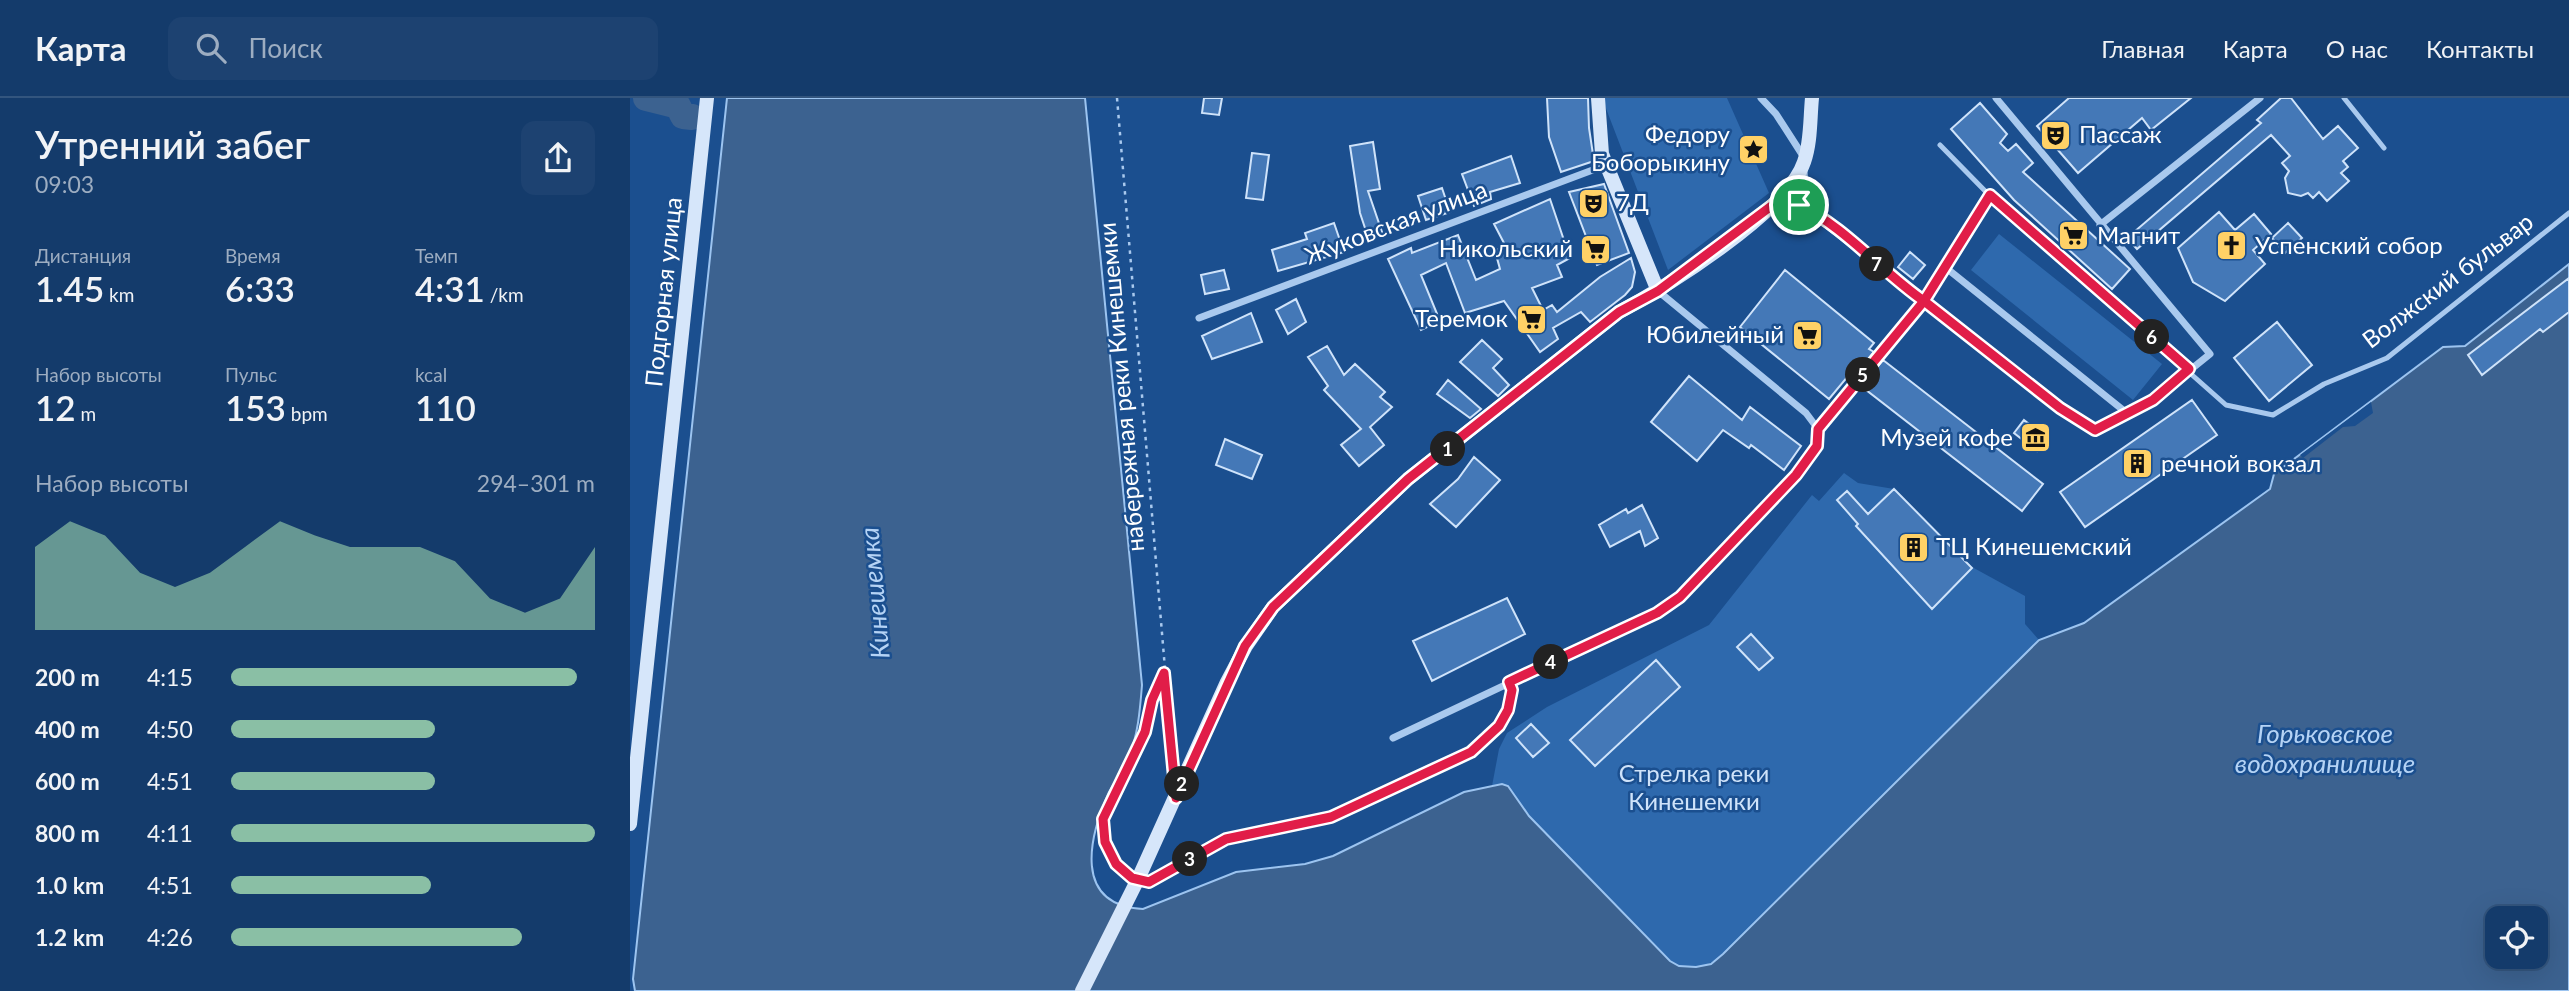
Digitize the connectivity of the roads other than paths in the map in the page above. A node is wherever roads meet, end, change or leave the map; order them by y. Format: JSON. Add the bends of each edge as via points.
{"nodes":[{"id":1,"x":707,"y":98,"type":"edge"},
{"id":2,"x":1598,"y":98,"type":"edge"},
{"id":3,"x":1761,"y":98,"type":"edge"},
{"id":4,"x":1812,"y":98,"type":"edge"},
{"id":5,"x":1996,"y":98,"type":"edge"},
{"id":6,"x":2260,"y":98,"type":"edge"},
{"id":7,"x":2344,"y":98,"type":"edge"},
{"id":8,"x":1940,"y":145,"type":"dead end"},
{"id":9,"x":2384,"y":148,"type":"dead end"},
{"id":10,"x":1805,"y":159,"type":"junction"},
{"id":11,"x":1606,"y":165,"type":"junction"},
{"id":12,"x":1990,"y":195,"type":"junction"},
{"id":13,"x":1770,"y":205,"type":"junction"},
{"id":14,"x":1806,"y":209,"type":"junction"},
{"id":15,"x":2569,"y":213,"type":"edge"},
{"id":16,"x":2100,"y":225,"type":"junction"},
{"id":17,"x":1945,"y":267,"type":"junction"},
{"id":18,"x":1658,"y":291,"type":"junction"},
{"id":19,"x":1924,"y":301,"type":"junction"},
{"id":20,"x":1199,"y":317,"type":"dead end"},
{"id":21,"x":2189,"y":369,"type":"junction"},
{"id":22,"x":2128,"y":414,"type":"junction"},
{"id":23,"x":1818,"y":429,"type":"junction"},
{"id":24,"x":1394,"y":738,"type":"dead end"},
{"id":25,"x":630,"y":824,"type":"edge"},
{"id":26,"x":1082,"y":991,"type":"edge"}],
"edges":[{"from":1,"to":25,"type":"main road","name":"Подгорная улица"},
{"from":2,"to":11,"type":"main road"},
{"from":3,"to":10,"type":"street","via":[[1782,121]]},
{"from":4,"to":10,"type":"main road"},
{"from":5,"to":16,"type":"street"},
{"from":6,"to":16,"type":"street"},
{"from":7,"to":9,"type":"lane"},
{"from":8,"to":12,"type":"lane"},
{"from":10,"to":13,"type":"main road","via":[[1789,187]]},
{"from":10,"to":14,"type":"street"},
{"from":11,"to":18,"type":"main road"},
{"from":11,"to":20,"type":"street","name":"Жуковская улица"},
{"from":12,"to":17,"type":"street"},
{"from":12,"to":21,"type":"lane"},
{"from":13,"to":14,"type":"street","via":[[1782,201]]},
{"from":13,"to":18,"type":"main road"},
{"from":14,"to":19,"type":"street"},
{"from":15,"to":21,"type":"lane","name":"Волжский бульвар","via":[[2387,358],[2325,384],[2273,415],[2225,405]]},
{"from":16,"to":21,"type":"street","via":[[2210,354]]},
{"from":17,"to":19,"type":"street"},
{"from":17,"to":22,"type":"street"},
{"from":18,"to":23,"type":"street","via":[[1806,413]]},
{"from":18,"to":26,"type":"main road","bridge":true,"via":[[1619,312],[1408,479],[1273,607],[1227,682],[1140,879]]},
{"from":19,"to":22,"type":"street","via":[[2060,408],[2095,430]]},
{"from":19,"to":23,"type":"street"},
{"from":21,"to":22,"type":"street","via":[[2153,400]]},
{"from":23,"to":24,"type":"street","via":[[1817,446],[1796,475],[1680,597],[1657,613]]}]}
